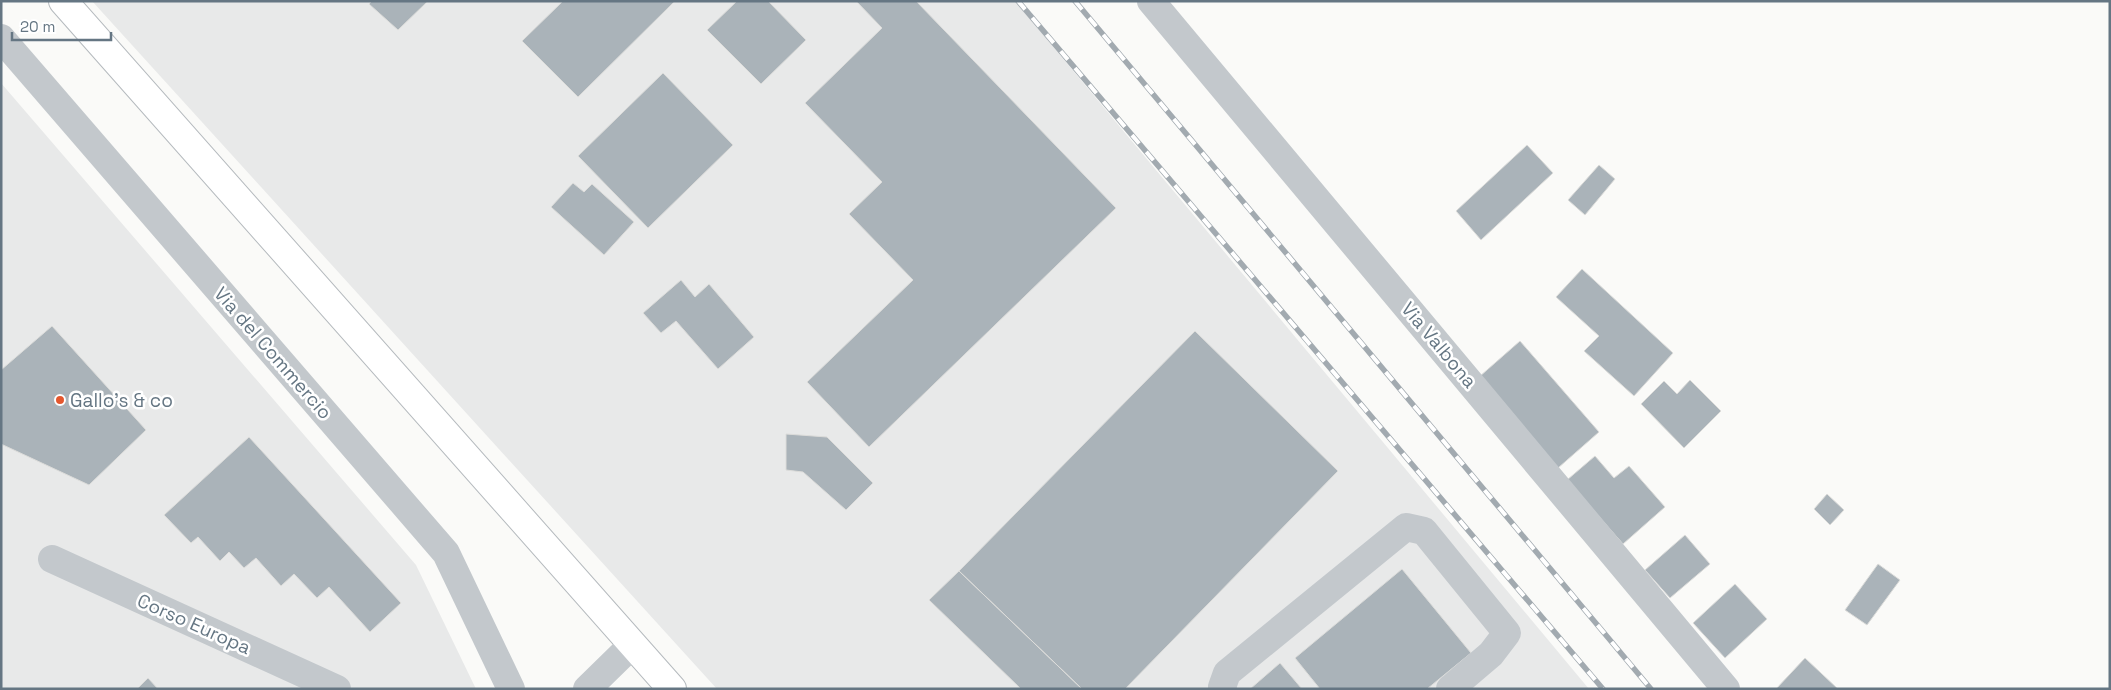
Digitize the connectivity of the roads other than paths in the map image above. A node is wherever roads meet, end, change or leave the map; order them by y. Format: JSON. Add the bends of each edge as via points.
{"nodes":[{"id":1,"x":63,"y":1,"type":"edge"},
{"id":2,"x":1151,"y":1,"type":"edge"},
{"id":3,"x":1,"y":38,"type":"edge"},
{"id":4,"x":52,"y":559,"type":"dead end"},
{"id":5,"x":632,"y":645,"type":"junction"},
{"id":6,"x":337,"y":689,"type":"edge"},
{"id":7,"x":511,"y":689,"type":"edge"},
{"id":8,"x":587,"y":689,"type":"edge"},
{"id":9,"x":672,"y":689,"type":"edge"},
{"id":10,"x":1223,"y":689,"type":"edge"},
{"id":11,"x":1450,"y":689,"type":"edge"},
{"id":12,"x":1726,"y":689,"type":"edge"}],
"edges":[{"from":1,"to":5,"type":"main road"},
{"from":2,"to":12,"type":"street","name":"Via Valbona"},
{"from":3,"to":7,"type":"street","name":"Via del Commercio","via":[[446,553]]},
{"from":4,"to":6,"type":"street","name":"Corso Europa"},
{"from":5,"to":8,"type":"street"},
{"from":5,"to":9,"type":"main road"},
{"from":10,"to":11,"type":"street","via":[[1227,673],[1406,527],[1424,531],[1507,634],[1491,654]]}]}
